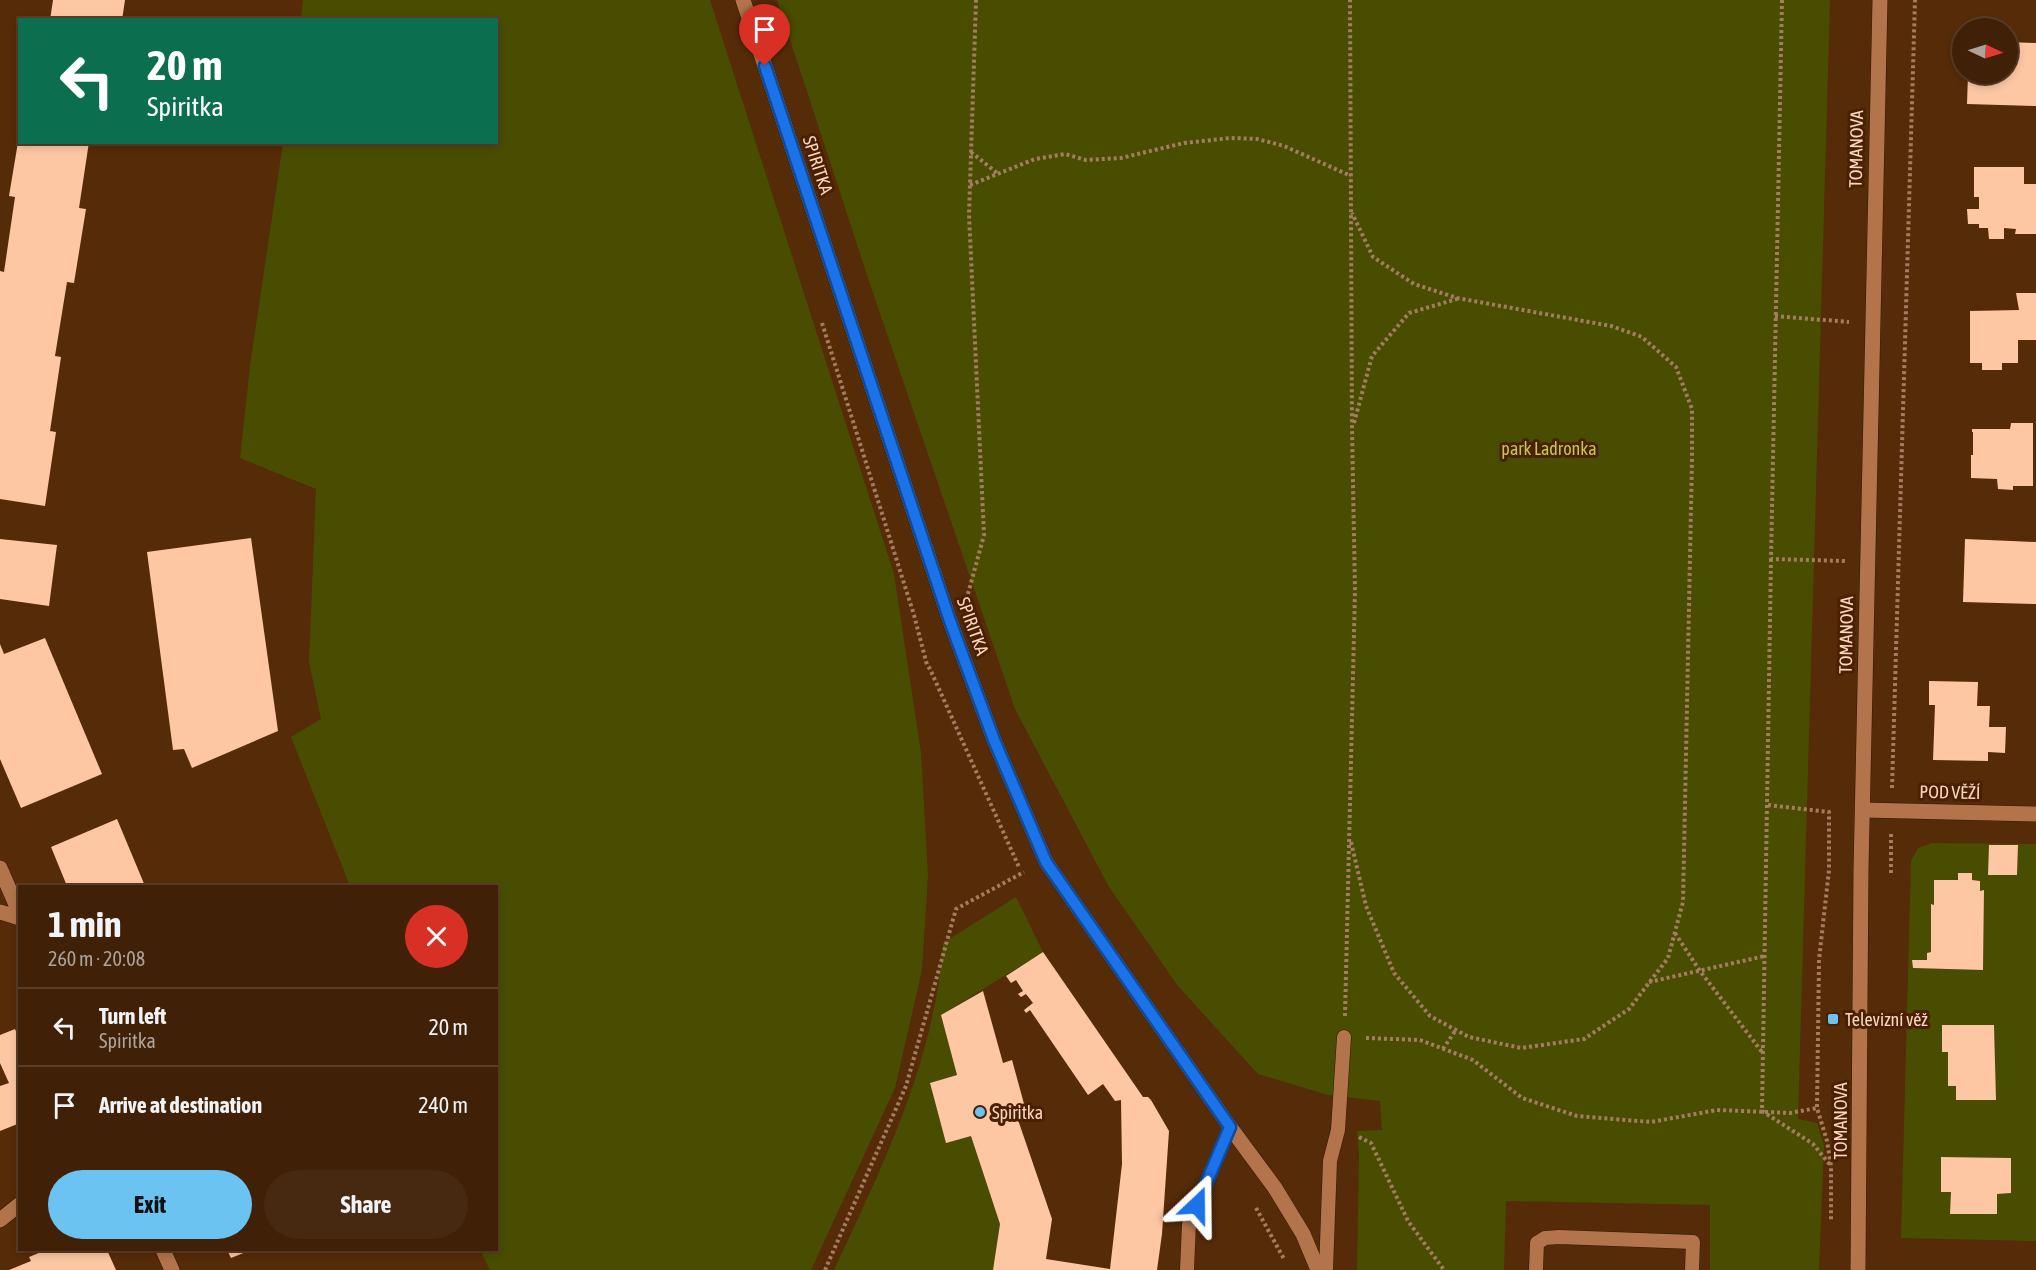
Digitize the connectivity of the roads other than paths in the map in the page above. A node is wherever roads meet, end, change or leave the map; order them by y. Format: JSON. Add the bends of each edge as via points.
{"nodes":[{"id":1,"x":743,"y":0,"type":"edge"},
{"id":2,"x":1880,"y":0,"type":"edge"},
{"id":3,"x":1863,"y":810,"type":"junction"},
{"id":4,"x":2036,"y":814,"type":"edge"},
{"id":5,"x":0,"y":868,"type":"edge"},
{"id":6,"x":18,"y":911,"type":"edge"},
{"id":7,"x":0,"y":912,"type":"edge"},
{"id":8,"x":18,"y":916,"type":"edge"},
{"id":9,"x":1344,"y":1037,"type":"road end"},
{"id":10,"x":1230,"y":1127,"type":"junction"},
{"id":11,"x":18,"y":1206,"type":"edge"},
{"id":12,"x":0,"y":1220,"type":"edge"},
{"id":13,"x":163,"y":1251,"type":"edge"},
{"id":14,"x":172,"y":1270,"type":"edge"},
{"id":15,"x":1187,"y":1270,"type":"edge"},
{"id":16,"x":1318,"y":1270,"type":"edge"},
{"id":17,"x":1326,"y":1270,"type":"edge"},
{"id":18,"x":1536,"y":1270,"type":"edge"},
{"id":19,"x":1692,"y":1270,"type":"edge"},
{"id":20,"x":1858,"y":1270,"type":"edge"}],
"edges":[{"from":1,"to":10,"type":"street","name":"SPIRITKA","via":[[950,621],[994,740],[1046,862]]},
{"from":2,"to":3,"type":"street","name":"TOMANOVA"},
{"from":3,"to":4,"type":"street","name":"POD VĚŽÍ"},
{"from":3,"to":20,"type":"street","name":"TOMANOVA"},
{"from":5,"to":6,"type":"street"},
{"from":7,"to":8,"type":"street"},
{"from":9,"to":17,"type":"lane","via":[[1338,1130],[1330,1161]]},
{"from":10,"to":15,"type":"lane","via":[[1189,1224]]},
{"from":10,"to":16,"type":"street","name":"SPIRITKA","via":[[1275,1188],[1303,1234]]},
{"from":11,"to":12,"type":"street"},
{"from":13,"to":14,"type":"street"},
{"from":18,"to":19,"type":"lane","via":[[1537,1243],[1545,1238],[1693,1242]]}]}
